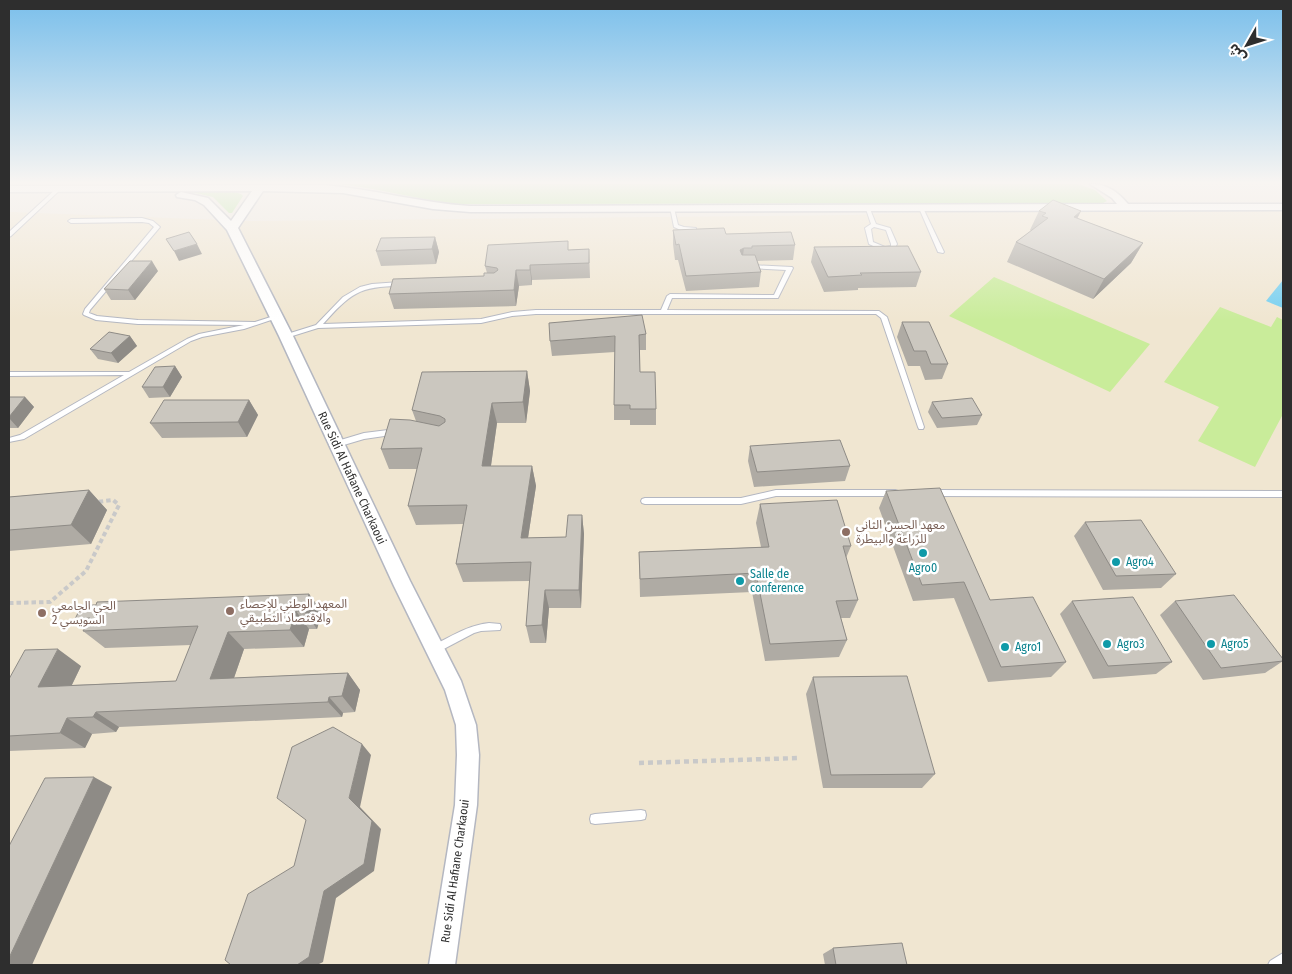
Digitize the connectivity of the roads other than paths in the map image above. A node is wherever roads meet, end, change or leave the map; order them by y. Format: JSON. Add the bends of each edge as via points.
{"nodes":[{"id":1,"x":155,"y":229,"type":"edge"},
{"id":2,"x":233,"y":229,"type":"edge"},
{"id":3,"x":692,"y":229,"type":"edge"},
{"id":4,"x":868,"y":229,"type":"edge"},
{"id":5,"x":888,"y":229,"type":"edge"},
{"id":6,"x":931,"y":229,"type":"edge"},
{"id":7,"x":702,"y":230,"type":"edge"},
{"id":8,"x":941,"y":252,"type":"dead end"},
{"id":9,"x":742,"y":267,"type":"edge"},
{"id":10,"x":406,"y":284,"type":"edge"},
{"id":11,"x":664,"y":311,"type":"junction"},
{"id":12,"x":277,"y":317,"type":"junction"},
{"id":13,"x":256,"y":324,"type":"junction"},
{"id":14,"x":318,"y":326,"type":"junction"},
{"id":15,"x":286,"y":336,"type":"junction"},
{"id":16,"x":129,"y":373,"type":"junction"},
{"id":17,"x":9,"y":374,"type":"edge"},
{"id":18,"x":921,"y":426,"type":"dead end"},
{"id":19,"x":408,"y":432,"type":"edge"},
{"id":20,"x":9,"y":440,"type":"edge"},
{"id":21,"x":337,"y":444,"type":"junction"},
{"id":22,"x":905,"y":493,"type":"edge"},
{"id":23,"x":925,"y":493,"type":"edge"},
{"id":24,"x":1283,"y":494,"type":"edge"},
{"id":25,"x":645,"y":501,"type":"dead end"},
{"id":26,"x":497,"y":627,"type":"dead end"},
{"id":27,"x":434,"y":650,"type":"junction"},
{"id":28,"x":641,"y":815,"type":"dead end"},
{"id":29,"x":595,"y":819,"type":"dead end"},
{"id":30,"x":1283,"y":959,"type":"edge"},
{"id":31,"x":442,"y":965,"type":"edge"},
{"id":32,"x":1274,"y":965,"type":"edge"}],
"edges":[{"from":1,"to":13,"type":"lane","via":[[86,314],[91,318],[121,322]]},
{"from":2,"to":12,"type":"street","name":"Rue Sidi Al Hafiane Charkaoui"},
{"from":3,"to":7,"type":"lane"},
{"from":4,"to":5,"type":"lane","via":[[871,243],[879,248],[893,247]]},
{"from":6,"to":8,"type":"lane"},
{"from":9,"to":11,"type":"lane","via":[[790,268],[776,297],[670,296]]},
{"from":10,"to":14,"type":"lane","via":[[376,284],[357,290],[342,299]]},
{"from":11,"to":14,"type":"lane","via":[[536,312],[481,321]]},
{"from":11,"to":18,"type":"lane","via":[[877,312],[884,317]]},
{"from":12,"to":13,"type":"lane"},
{"from":12,"to":15,"type":"street","name":"Rue Sidi Al Hafiane Charkaoui"},
{"from":13,"to":16,"type":"lane","via":[[195,337]]},
{"from":14,"to":15,"type":"lane"},
{"from":15,"to":21,"type":"street","name":"Rue Sidi Al Hafiane Charkaoui"},
{"from":16,"to":17,"type":"lane"},
{"from":16,"to":20,"type":"lane","via":[[22,437]]},
{"from":19,"to":21,"type":"lane","via":[[386,432]]},
{"from":21,"to":27,"type":"street","name":"Rue Sidi Al Hafiane Charkaoui"},
{"from":22,"to":25,"type":"lane","via":[[776,493],[741,501]]},
{"from":23,"to":24,"type":"lane"},
{"from":26,"to":27,"type":"lane","via":[[472,630]]},
{"from":27,"to":31,"type":"street","name":"Rue Sidi Al Hafiane Charkaoui","via":[[454,688],[466,725],[468,755],[466,805]]},
{"from":28,"to":29,"type":"lane"},
{"from":30,"to":32,"type":"lane"}]}
